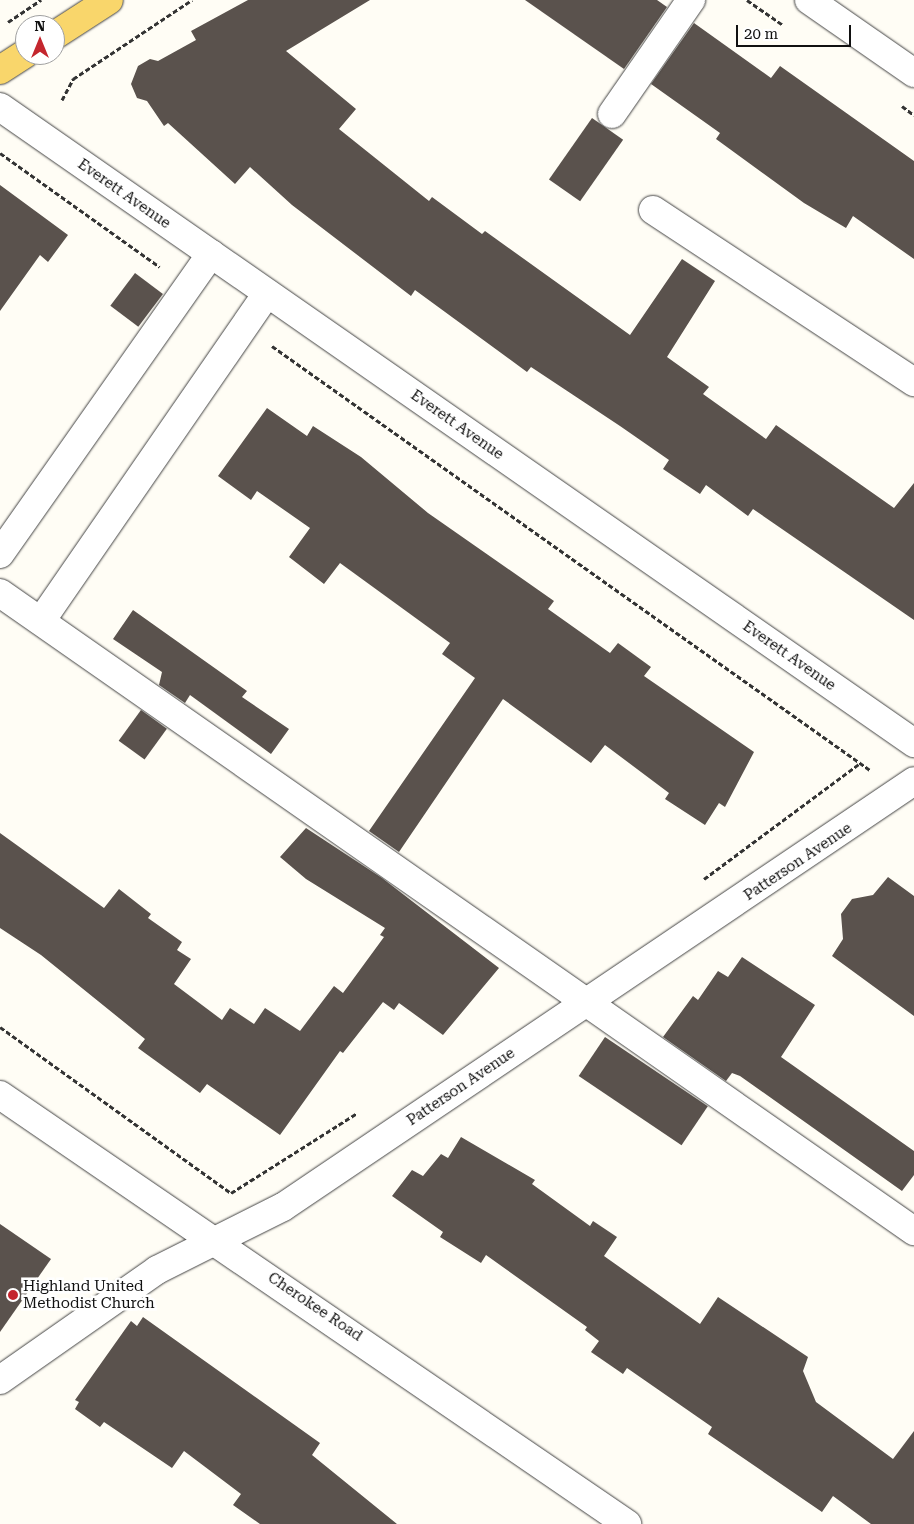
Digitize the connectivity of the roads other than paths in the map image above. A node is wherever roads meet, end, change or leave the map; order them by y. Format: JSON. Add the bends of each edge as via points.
{"nodes":[{"id":1,"x":109,"y":0,"type":"edge"},
{"id":2,"x":691,"y":0,"type":"edge"},
{"id":3,"x":809,"y":0,"type":"edge"},
{"id":4,"x":65,"y":29,"type":"edge"},
{"id":5,"x":15,"y":60,"type":"edge"},
{"id":6,"x":0,"y":70,"type":"edge"},
{"id":7,"x":914,"y":73,"type":"edge"},
{"id":8,"x":0,"y":107,"type":"edge"},
{"id":9,"x":612,"y":114,"type":"dead end"},
{"id":10,"x":653,"y":210,"type":"dead end"},
{"id":11,"x":211,"y":254,"type":"junction"},
{"id":12,"x":267,"y":293,"type":"junction"},
{"id":13,"x":914,"y":382,"type":"edge"},
{"id":14,"x":0,"y":554,"type":"edge"},
{"id":15,"x":0,"y":593,"type":"edge"},
{"id":16,"x":41,"y":621,"type":"junction"},
{"id":17,"x":914,"y":743,"type":"edge"},
{"id":18,"x":914,"y":781,"type":"edge"},
{"id":19,"x":588,"y":1003,"type":"junction"},
{"id":20,"x":0,"y":1095,"type":"edge"},
{"id":21,"x":914,"y":1231,"type":"edge"},
{"id":22,"x":217,"y":1241,"type":"junction"},
{"id":23,"x":0,"y":1380,"type":"edge"},
{"id":24,"x":627,"y":1524,"type":"edge"}],
"edges":[{"from":1,"to":4,"type":"main road"},
{"from":2,"to":9,"type":"street"},
{"from":3,"to":7,"type":"street"},
{"from":5,"to":6,"type":"main road"},
{"from":8,"to":11,"type":"street","name":"Everett Avenue"},
{"from":10,"to":13,"type":"street"},
{"from":11,"to":12,"type":"street","name":"Everett Avenue"},
{"from":11,"to":14,"type":"street"},
{"from":12,"to":16,"type":"street"},
{"from":12,"to":17,"type":"street","name":"Everett Avenue"},
{"from":15,"to":16,"type":"street"},
{"from":16,"to":19,"type":"street"},
{"from":18,"to":19,"type":"street","name":"Patterson Avenue"},
{"from":19,"to":21,"type":"street"},
{"from":19,"to":22,"type":"street","name":"Patterson Avenue","via":[[283,1207]]},
{"from":20,"to":22,"type":"street","name":"Cherokee Road","via":[[178,1220]]},
{"from":22,"to":23,"type":"street","name":"Patterson Avenue","via":[[157,1270]]},
{"from":22,"to":24,"type":"street","name":"Cherokee Road"}]}
